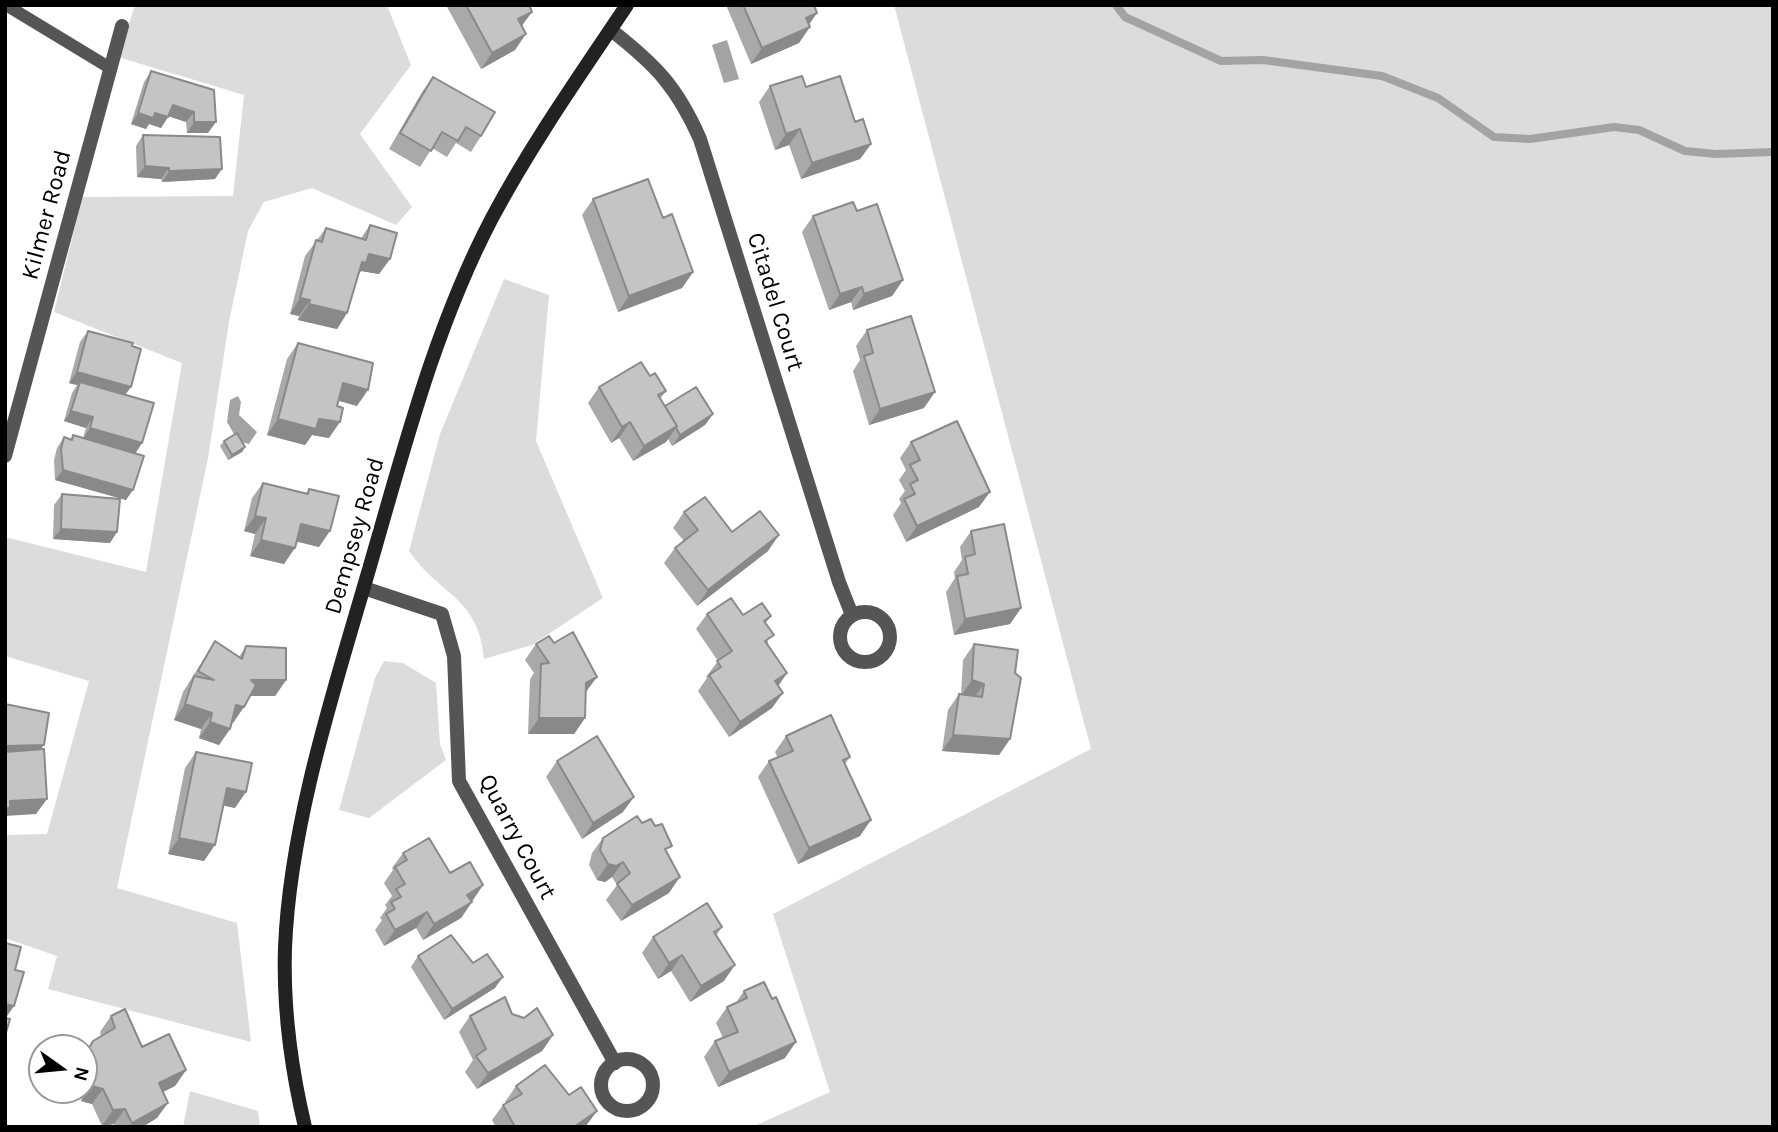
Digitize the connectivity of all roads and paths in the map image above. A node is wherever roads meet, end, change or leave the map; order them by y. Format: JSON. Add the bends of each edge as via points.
{"nodes":[{"id":1,"x":627,"y":5,"type":"edge"},
{"id":2,"x":11,"y":8,"type":"dead end"},
{"id":3,"x":122,"y":26,"type":"dead end"},
{"id":4,"x":611,"y":30,"type":"junction"},
{"id":5,"x":110,"y":68,"type":"junction"},
{"id":6,"x":5,"y":456,"type":"edge"},
{"id":7,"x":364,"y":588,"type":"junction"},
{"id":8,"x":852,"y":615,"type":"dead end"},
{"id":9,"x":615,"y":1063,"type":"dead end"},
{"id":10,"x":305,"y":1127,"type":"edge"}],
"edges":[{"from":1,"to":4,"type":"street","name":"Dempsey Road"},
{"from":2,"to":5,"type":"lane"},
{"from":3,"to":5,"type":"street","name":"Kilmer Road"},
{"from":4,"to":7,"type":"street","name":"Dempsey Road","via":[[531,149],[464,277],[420,393]]},
{"from":4,"to":8,"type":"street","name":"Citadel Court","via":[[667,78],[700,139]]},
{"from":5,"to":6,"type":"street","name":"Kilmer Road"},
{"from":7,"to":9,"type":"street","name":"Quarry Court","via":[[442,614],[454,656],[459,781]]},
{"from":7,"to":10,"type":"street","name":"Dempsey Road","via":[[307,794],[288,913],[288,1033]]}]}
